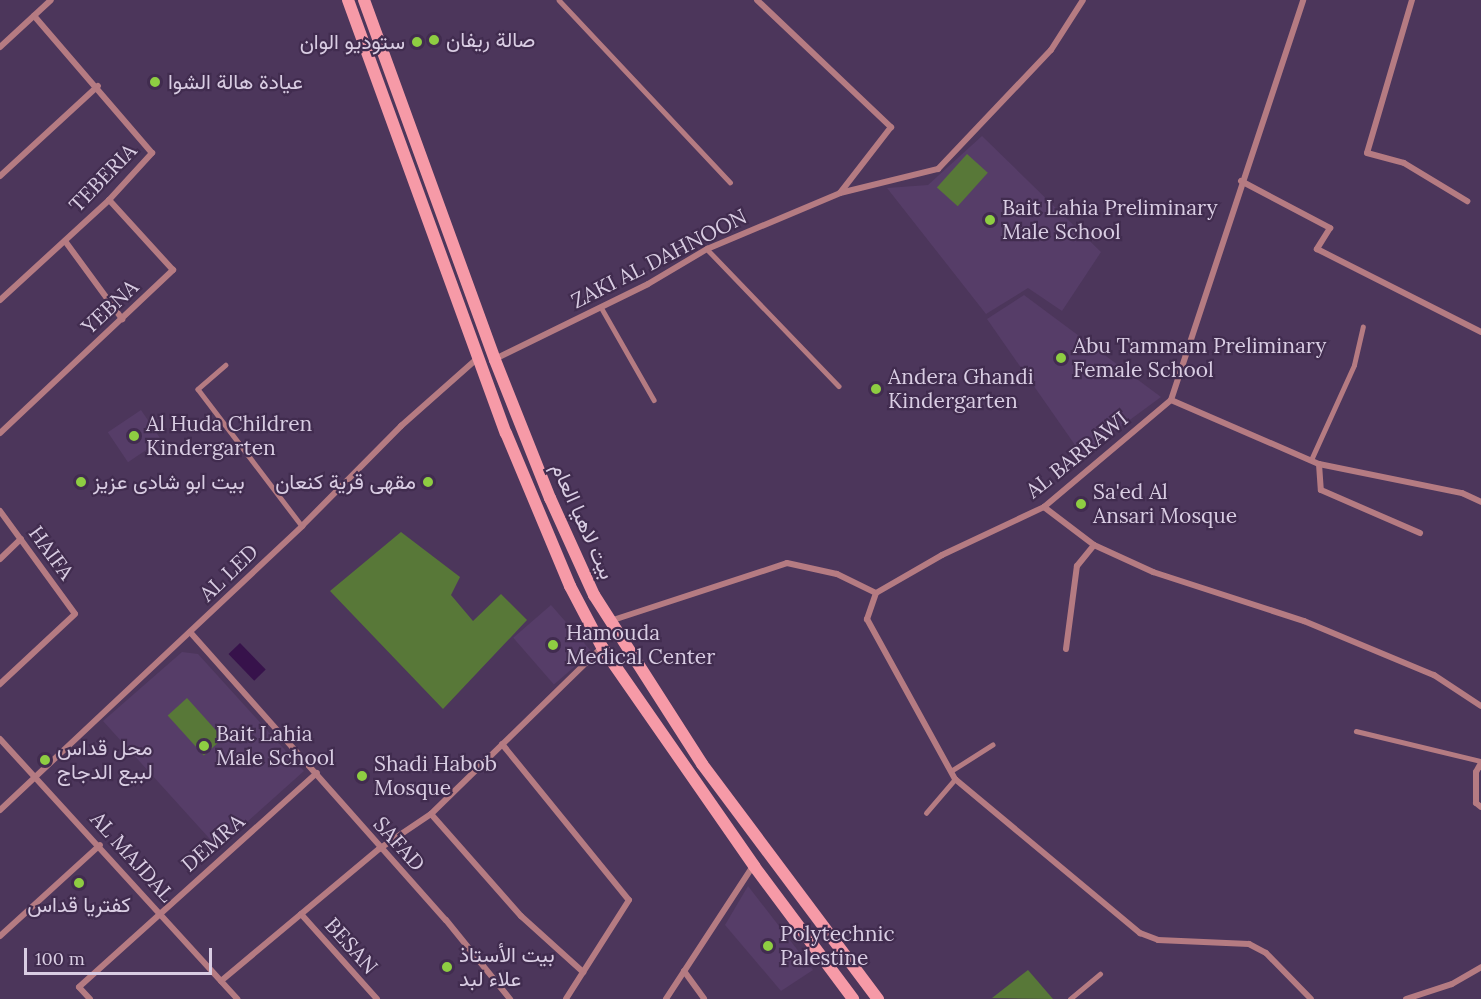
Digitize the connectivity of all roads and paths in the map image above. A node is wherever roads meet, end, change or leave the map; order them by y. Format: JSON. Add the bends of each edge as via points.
{"nodes":[{"id":1,"x":51,"y":0,"type":"edge"},
{"id":2,"x":348,"y":0,"type":"edge"},
{"id":3,"x":364,"y":0,"type":"edge"},
{"id":4,"x":559,"y":0,"type":"edge"},
{"id":5,"x":757,"y":0,"type":"edge"},
{"id":6,"x":1083,"y":0,"type":"edge"},
{"id":7,"x":1303,"y":0,"type":"edge"},
{"id":8,"x":1412,"y":0,"type":"edge"},
{"id":9,"x":34,"y":16,"type":"junction"},
{"id":10,"x":0,"y":47,"type":"edge"},
{"id":11,"x":98,"y":86,"type":"junction"},
{"id":12,"x":0,"y":176,"type":"edge"},
{"id":13,"x":1241,"y":181,"type":"junction"},
{"id":14,"x":730,"y":182,"type":"dead end"},
{"id":15,"x":840,"y":194,"type":"junction"},
{"id":16,"x":109,"y":200,"type":"junction"},
{"id":17,"x":1467,"y":201,"type":"dead end"},
{"id":18,"x":65,"y":241,"type":"junction"},
{"id":19,"x":707,"y":249,"type":"junction"},
{"id":20,"x":0,"y":300,"type":"edge"},
{"id":21,"x":601,"y":307,"type":"junction"},
{"id":22,"x":122,"y":319,"type":"junction"},
{"id":23,"x":1363,"y":327,"type":"dead end"},
{"id":24,"x":1481,"y":332,"type":"edge"},
{"id":25,"x":479,"y":357,"type":"junction"},
{"id":26,"x":495,"y":360,"type":"junction"},
{"id":27,"x":226,"y":365,"type":"dead end"},
{"id":28,"x":838,"y":386,"type":"dead end"},
{"id":29,"x":654,"y":400,"type":"dead end"},
{"id":30,"x":1171,"y":400,"type":"junction"},
{"id":31,"x":0,"y":433,"type":"edge"},
{"id":32,"x":1311,"y":460,"type":"junction"},
{"id":33,"x":1319,"y":464,"type":"junction"},
{"id":34,"x":1481,"y":502,"type":"edge"},
{"id":35,"x":1044,"y":507,"type":"junction"},
{"id":36,"x":0,"y":511,"type":"edge"},
{"id":37,"x":302,"y":526,"type":"junction"},
{"id":38,"x":1420,"y":533,"type":"dead end"},
{"id":39,"x":21,"y":539,"type":"junction"},
{"id":40,"x":1094,"y":545,"type":"junction"},
{"id":41,"x":0,"y":559,"type":"edge"},
{"id":42,"x":876,"y":593,"type":"junction"},
{"id":43,"x":610,"y":621,"type":"junction"},
{"id":44,"x":190,"y":632,"type":"junction"},
{"id":45,"x":602,"y":647,"type":"junction"},
{"id":46,"x":1066,"y":649,"type":"dead end"},
{"id":47,"x":0,"y":684,"type":"edge"},
{"id":48,"x":1481,"y":706,"type":"edge"},
{"id":49,"x":1356,"y":731,"type":"dead end"},
{"id":50,"x":0,"y":740,"type":"edge"},
{"id":51,"x":502,"y":744,"type":"junction"},
{"id":52,"x":992,"y":745,"type":"dead end"},
{"id":53,"x":1481,"y":762,"type":"edge"},
{"id":54,"x":951,"y":771,"type":"junction"},
{"id":55,"x":317,"y":773,"type":"junction"},
{"id":56,"x":36,"y":777,"type":"junction"},
{"id":57,"x":955,"y":779,"type":"junction"},
{"id":58,"x":1481,"y":807,"type":"edge"},
{"id":59,"x":0,"y":810,"type":"edge"},
{"id":60,"x":926,"y":813,"type":"dead end"},
{"id":61,"x":431,"y":814,"type":"junction"},
{"id":62,"x":100,"y":845,"type":"junction"},
{"id":63,"x":379,"y":849,"type":"junction"},
{"id":64,"x":754,"y":866,"type":"junction"},
{"id":65,"x":160,"y":912,"type":"junction"},
{"id":66,"x":301,"y":914,"type":"junction"},
{"id":67,"x":0,"y":936,"type":"edge"},
{"id":68,"x":1481,"y":967,"type":"edge"},
{"id":69,"x":684,"y":971,"type":"junction"},
{"id":70,"x":583,"y":972,"type":"junction"},
{"id":71,"x":1100,"y":974,"type":"dead end"},
{"id":72,"x":221,"y":981,"type":"junction"},
{"id":73,"x":90,"y":999,"type":"edge"},
{"id":74,"x":237,"y":999,"type":"edge"},
{"id":75,"x":376,"y":999,"type":"edge"},
{"id":76,"x":510,"y":999,"type":"edge"},
{"id":77,"x":566,"y":999,"type":"edge"},
{"id":78,"x":666,"y":999,"type":"edge"},
{"id":79,"x":704,"y":999,"type":"edge"},
{"id":80,"x":854,"y":999,"type":"edge"},
{"id":81,"x":878,"y":999,"type":"edge"},
{"id":82,"x":1070,"y":999,"type":"edge"},
{"id":83,"x":1311,"y":999,"type":"edge"},
{"id":84,"x":1406,"y":999,"type":"edge"}],
"edges":[{"from":1,"to":9,"type":"street"},
{"from":2,"to":25,"type":"main road","name":"بيت لاهيا العام"},
{"from":3,"to":26,"type":"main road","name":"بيت لاهيا العام"},
{"from":4,"to":14,"type":"lane"},
{"from":5,"to":15,"type":"street","via":[[891,127]]},
{"from":6,"to":15,"type":"street","name":"ZAKI AL DAHNOON","via":[[1051,50],[938,169]]},
{"from":7,"to":13,"type":"street"},
{"from":8,"to":17,"type":"street","via":[[1367,153],[1404,163]]},
{"from":9,"to":10,"type":"street"},
{"from":9,"to":11,"type":"street","name":"TEBERIA"},
{"from":11,"to":12,"type":"street"},
{"from":11,"to":16,"type":"street","name":"TEBERIA","via":[[152,153]]},
{"from":13,"to":24,"type":"street","via":[[1330,228],[1317,249]]},
{"from":13,"to":30,"type":"street"},
{"from":15,"to":19,"type":"street","name":"ZAKI AL DAHNOON"},
{"from":16,"to":18,"type":"street","name":"TEBERIA"},
{"from":16,"to":22,"type":"street","name":"YEBNA","via":[[173,270]]},
{"from":18,"to":20,"type":"street","name":"TEBERIA"},
{"from":18,"to":22,"type":"street"},
{"from":19,"to":21,"type":"street","name":"ZAKI AL DAHNOON"},
{"from":19,"to":28,"type":"lane"},
{"from":21,"to":26,"type":"street","name":"ZAKI AL DAHNOON"},
{"from":21,"to":29,"type":"lane"},
{"from":22,"to":31,"type":"street","name":"YEBNA"},
{"from":23,"to":32,"type":"lane","via":[[1354,364]]},
{"from":25,"to":37,"type":"street","name":"AL LED","via":[[401,426]]},
{"from":25,"to":45,"type":"main road","name":"بيت لاهيا العام","via":[[534,504]]},
{"from":26,"to":43,"type":"main road","name":"بيت لاهيا العام","via":[[571,547]]},
{"from":27,"to":37,"type":"lane","via":[[198,389]]},
{"from":30,"to":32,"type":"street"},
{"from":30,"to":35,"type":"street","name":"AL BARRAWI"},
{"from":32,"to":33,"type":"street"},
{"from":33,"to":34,"type":"street","via":[[1462,493]]},
{"from":33,"to":38,"type":"street","via":[[1321,490]]},
{"from":35,"to":40,"type":"street"},
{"from":35,"to":42,"type":"street","name":"AL BARRAWI","via":[[942,555]]},
{"from":36,"to":39,"type":"street","name":"HAIFA"},
{"from":37,"to":44,"type":"street","name":"AL LED"},
{"from":39,"to":41,"type":"street"},
{"from":39,"to":47,"type":"street","name":"HAIFA","via":[[75,614]]},
{"from":40,"to":46,"type":"street","via":[[1077,566]]},
{"from":40,"to":48,"type":"street","via":[[1153,572],[1304,621],[1434,675]]},
{"from":42,"to":43,"type":"street","via":[[837,574],[787,563]]},
{"from":42,"to":54,"type":"street","via":[[867,619]]},
{"from":43,"to":81,"type":"main road","name":"بيت لاهيا العام","via":[[702,764]]},
{"from":44,"to":55,"type":"street","name":"SAFAD"},
{"from":44,"to":56,"type":"street","name":"AL LED"},
{"from":45,"to":51,"type":"street","name":"BESAN"},
{"from":45,"to":64,"type":"main road","name":"بيت لاهيا العام"},
{"from":49,"to":53,"type":"lane"},
{"from":50,"to":56,"type":"street","name":"AL MAJDAL"},
{"from":51,"to":61,"type":"street","name":"BESAN"},
{"from":51,"to":70,"type":"street","via":[[629,900]]},
{"from":52,"to":54,"type":"lane"},
{"from":53,"to":58,"type":"street","via":[[1476,772],[1476,803]]},
{"from":54,"to":57,"type":"street"},
{"from":55,"to":63,"type":"street","name":"SAFAD"},
{"from":55,"to":65,"type":"street","name":"DEMRA"},
{"from":56,"to":59,"type":"street","name":"AL LED"},
{"from":56,"to":62,"type":"street","name":"AL MAJDAL"},
{"from":57,"to":60,"type":"lane"},
{"from":57,"to":83,"type":"street","via":[[1140,933],[1158,939],[1248,944],[1266,953]]},
{"from":61,"to":63,"type":"street","name":"BESAN"},
{"from":61,"to":70,"type":"street","via":[[521,916]]},
{"from":62,"to":65,"type":"street","name":"AL MAJDAL"},
{"from":62,"to":67,"type":"street"},
{"from":63,"to":66,"type":"street","name":"BESAN"},
{"from":63,"to":76,"type":"street","name":"SAFAD","via":[[446,920]]},
{"from":64,"to":69,"type":"street"},
{"from":64,"to":80,"type":"main road","name":"بيت لاهيا العام"},
{"from":65,"to":72,"type":"street","name":"AL MAJDAL"},
{"from":65,"to":73,"type":"street","name":"DEMRA","via":[[78,987]]},
{"from":66,"to":72,"type":"street","name":"BESAN"},
{"from":66,"to":75,"type":"street","name":"BESAN"},
{"from":68,"to":84,"type":"street","via":[[1452,984]]},
{"from":69,"to":78,"type":"street"},
{"from":69,"to":79,"type":"street"},
{"from":70,"to":77,"type":"street"},
{"from":71,"to":82,"type":"lane"},
{"from":72,"to":74,"type":"street","name":"AL MAJDAL"}]}
